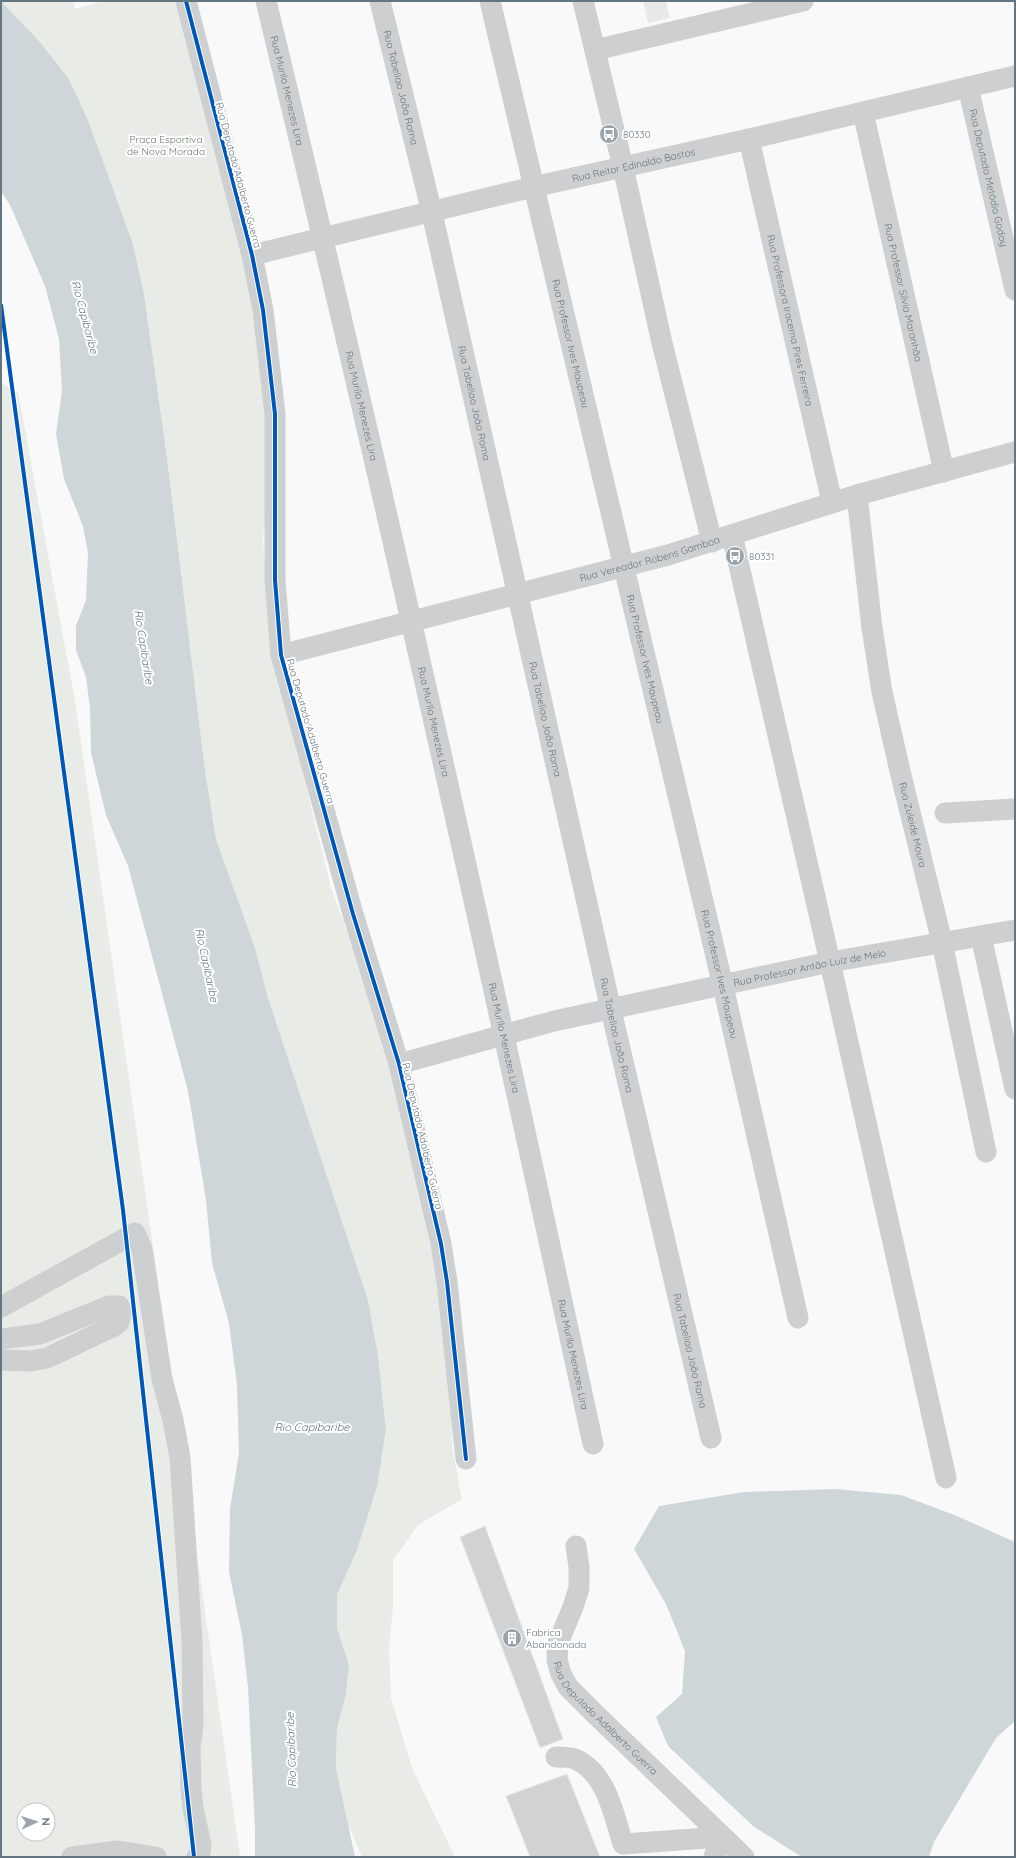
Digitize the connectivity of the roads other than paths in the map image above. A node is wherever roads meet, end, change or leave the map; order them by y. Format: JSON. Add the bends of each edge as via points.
{"nodes":[{"id":1,"x":186,"y":1,"type":"edge"},
{"id":2,"x":266,"y":1,"type":"edge"},
{"id":3,"x":380,"y":1,"type":"edge"},
{"id":4,"x":490,"y":1,"type":"edge"},
{"id":5,"x":583,"y":1,"type":"edge"},
{"id":6,"x":803,"y":1,"type":"edge"},
{"id":7,"x":595,"y":50,"type":"junction"},
{"id":8,"x":1015,"y":76,"type":"edge"},
{"id":9,"x":968,"y":88,"type":"junction"},
{"id":10,"x":863,"y":112,"type":"junction"},
{"id":11,"x":749,"y":139,"type":"junction"},
{"id":12,"x":623,"y":167,"type":"junction"},
{"id":13,"x":533,"y":187,"type":"junction"},
{"id":14,"x":432,"y":213,"type":"junction"},
{"id":15,"x":323,"y":238,"type":"junction"},
{"id":16,"x":252,"y":255,"type":"junction"},
{"id":17,"x":1015,"y":290,"type":"edge"},
{"id":18,"x":1015,"y":452,"type":"edge"},
{"id":19,"x":944,"y":472,"type":"junction"},
{"id":20,"x":857,"y":495,"type":"junction"},
{"id":21,"x":832,"y":502,"type":"junction"},
{"id":22,"x":732,"y":535,"type":"junction"},
{"id":23,"x":712,"y":542,"type":"junction"},
{"id":24,"x":624,"y":567,"type":"junction"},
{"id":25,"x":518,"y":593,"type":"junction"},
{"id":26,"x":412,"y":621,"type":"junction"},
{"id":27,"x":281,"y":655,"type":"junction"},
{"id":28,"x":1015,"y":809,"type":"edge"},
{"id":29,"x":945,"y":813,"type":"dead end"},
{"id":30,"x":1015,"y":930,"type":"edge"},
{"id":31,"x":981,"y":936,"type":"junction"},
{"id":32,"x":942,"y":942,"type":"junction"},
{"id":33,"x":830,"y":962,"type":"junction"},
{"id":34,"x":722,"y":986,"type":"junction"},
{"id":35,"x":611,"y":1010,"type":"junction"},
{"id":36,"x":505,"y":1035,"type":"junction"},
{"id":37,"x":399,"y":1064,"type":"junction"},
{"id":38,"x":1015,"y":1089,"type":"edge"},
{"id":39,"x":986,"y":1152,"type":"dead end"},
{"id":40,"x":1,"y":1307,"type":"edge"},
{"id":41,"x":798,"y":1318,"type":"dead end"},
{"id":42,"x":1,"y":1339,"type":"edge"},
{"id":43,"x":1,"y":1360,"type":"edge"},
{"id":44,"x":711,"y":1438,"type":"dead end"},
{"id":45,"x":593,"y":1444,"type":"dead end"},
{"id":46,"x":466,"y":1459,"type":"dead end"},
{"id":47,"x":946,"y":1478,"type":"dead end"},
{"id":48,"x":576,"y":1546,"type":"dead end"},
{"id":49,"x":556,"y":1757,"type":"dead end"},
{"id":50,"x":724,"y":1838,"type":"junction"},
{"id":51,"x":624,"y":1851,"type":"edge"},
{"id":52,"x":72,"y":1857,"type":"edge"},
{"id":53,"x":156,"y":1857,"type":"edge"},
{"id":54,"x":197,"y":1857,"type":"edge"},
{"id":55,"x":714,"y":1857,"type":"edge"},
{"id":56,"x":744,"y":1857,"type":"edge"}],
"edges":[{"from":1,"to":16,"type":"street","name":"Rua Deputado Adalberto Guerra"},
{"from":2,"to":15,"type":"street","name":"Rua Murilo Menezes Lira"},
{"from":3,"to":14,"type":"street","name":"Rua Tabeliao João Roma"},
{"from":4,"to":13,"type":"street","name":"Rua Professor Ives Maupeau"},
{"from":5,"to":7,"type":"street"},
{"from":6,"to":7,"type":"street"},
{"from":7,"to":12,"type":"street"},
{"from":8,"to":9,"type":"street","name":"Rua Reitor Edinaldo Bastos"},
{"from":9,"to":10,"type":"street","name":"Rua Reitor Edinaldo Bastos"},
{"from":9,"to":17,"type":"street","name":"Rua Deputado Metódio Godoy"},
{"from":10,"to":11,"type":"street","name":"Rua Reitor Edinaldo Bastos"},
{"from":10,"to":19,"type":"street","name":"Rua Professor Sílvio Maranhão"},
{"from":11,"to":12,"type":"street","name":"Rua Reitor Edinaldo Bastos"},
{"from":11,"to":21,"type":"street","name":"Rua Professora Iracema Pires Ferreira"},
{"from":12,"to":13,"type":"street","name":"Rua Reitor Edinaldo Bastos"},
{"from":12,"to":23,"type":"street","via":[[662,343]]},
{"from":13,"to":14,"type":"street","name":"Rua Reitor Edinaldo Bastos"},
{"from":13,"to":24,"type":"street","name":"Rua Professor Ives Maupeau"},
{"from":14,"to":15,"type":"street","name":"Rua Reitor Edinaldo Bastos"},
{"from":14,"to":25,"type":"street","name":"Rua Tabeliao João Roma"},
{"from":15,"to":16,"type":"street","name":"Rua Reitor Edinaldo Bastos"},
{"from":15,"to":26,"type":"street","name":"Rua Murilo Menezes Lira"},
{"from":16,"to":27,"type":"street","name":"Rua Deputado Adalberto Guerra","via":[[263,310],[275,414],[275,580]]},
{"from":18,"to":19,"type":"street","name":"Rua Vereador Rúbens Gamboa"},
{"from":19,"to":20,"type":"street","name":"Rua Vereador Rúbens Gamboa"},
{"from":20,"to":21,"type":"street","name":"Rua Vereador Rúbens Gamboa"},
{"from":20,"to":32,"type":"street","name":"Rua Zuleide Moura","via":[[882,692]]},
{"from":21,"to":22,"type":"street","name":"Rua Vereador Rúbens Gamboa"},
{"from":22,"to":23,"type":"street","name":"Rua Vereador Rúbens Gamboa"},
{"from":22,"to":33,"type":"street"},
{"from":23,"to":24,"type":"street","name":"Rua Vereador Rúbens Gamboa"},
{"from":24,"to":25,"type":"street","name":"Rua Vereador Rúbens Gamboa"},
{"from":24,"to":34,"type":"street","name":"Rua Professor Ives Maupeau"},
{"from":25,"to":26,"type":"street","name":"Rua Vereador Rúbens Gamboa"},
{"from":25,"to":35,"type":"street","name":"Rua Tabeliao João Roma"},
{"from":26,"to":27,"type":"street","name":"Rua Vereador Rúbens Gamboa"},
{"from":26,"to":36,"type":"street","name":"Rua Murilo Menezes Lira"},
{"from":27,"to":37,"type":"street","name":"Rua Deputado Adalberto Guerra","via":[[353,914]]},
{"from":28,"to":29,"type":"street"},
{"from":30,"to":31,"type":"street","name":"Rua Professor Antão Luiz de Melo"},
{"from":31,"to":32,"type":"street","name":"Rua Professor Antão Luiz de Melo"},
{"from":31,"to":38,"type":"street"},
{"from":32,"to":33,"type":"street","name":"Rua Professor Antão Luiz de Melo"},
{"from":32,"to":39,"type":"street","name":"Rua Zuleide Moura"},
{"from":33,"to":34,"type":"street","name":"Rua Professor Antão Luiz de Melo"},
{"from":33,"to":47,"type":"street"},
{"from":34,"to":35,"type":"street","name":"Rua Professor Antão Luiz de Melo"},
{"from":34,"to":41,"type":"street","name":"Rua Professor Ives Maupeau"},
{"from":35,"to":36,"type":"street","name":"Rua Professor Antão Luiz de Melo"},
{"from":35,"to":44,"type":"street","name":"Rua Tabeliao João Roma"},
{"from":36,"to":37,"type":"street","name":"Rua Professor Antão Luiz de Melo"},
{"from":36,"to":45,"type":"street","name":"Rua Murilo Menezes Lira"},
{"from":37,"to":46,"type":"street","name":"Rua Deputado Adalberto Guerra","via":[[447,1282]]},
{"from":40,"to":54,"type":"street","via":[[135,1233],[142,1249],[162,1379],[180,1458],[192,1641],[191,1790],[201,1845]]},
{"from":42,"to":43,"type":"street","via":[[40,1334],[109,1306],[119,1306],[122,1312],[119,1322],[114,1326],[47,1358],[31,1361]]},
{"from":48,"to":50,"type":"street","name":"Rua Deputado Adalberto Guerra","via":[[579,1588],[574,1607],[558,1643],[557,1660],[561,1674],[568,1687]]},
{"from":49,"to":51,"type":"street","via":[[574,1758],[590,1769],[604,1788]]},
{"from":50,"to":51,"type":"street"},
{"from":50,"to":55,"type":"street"},
{"from":50,"to":56,"type":"street","name":"Rua Deputado Adalberto Guerra"},
{"from":52,"to":53,"type":"street","via":[[118,1851]]}]}
